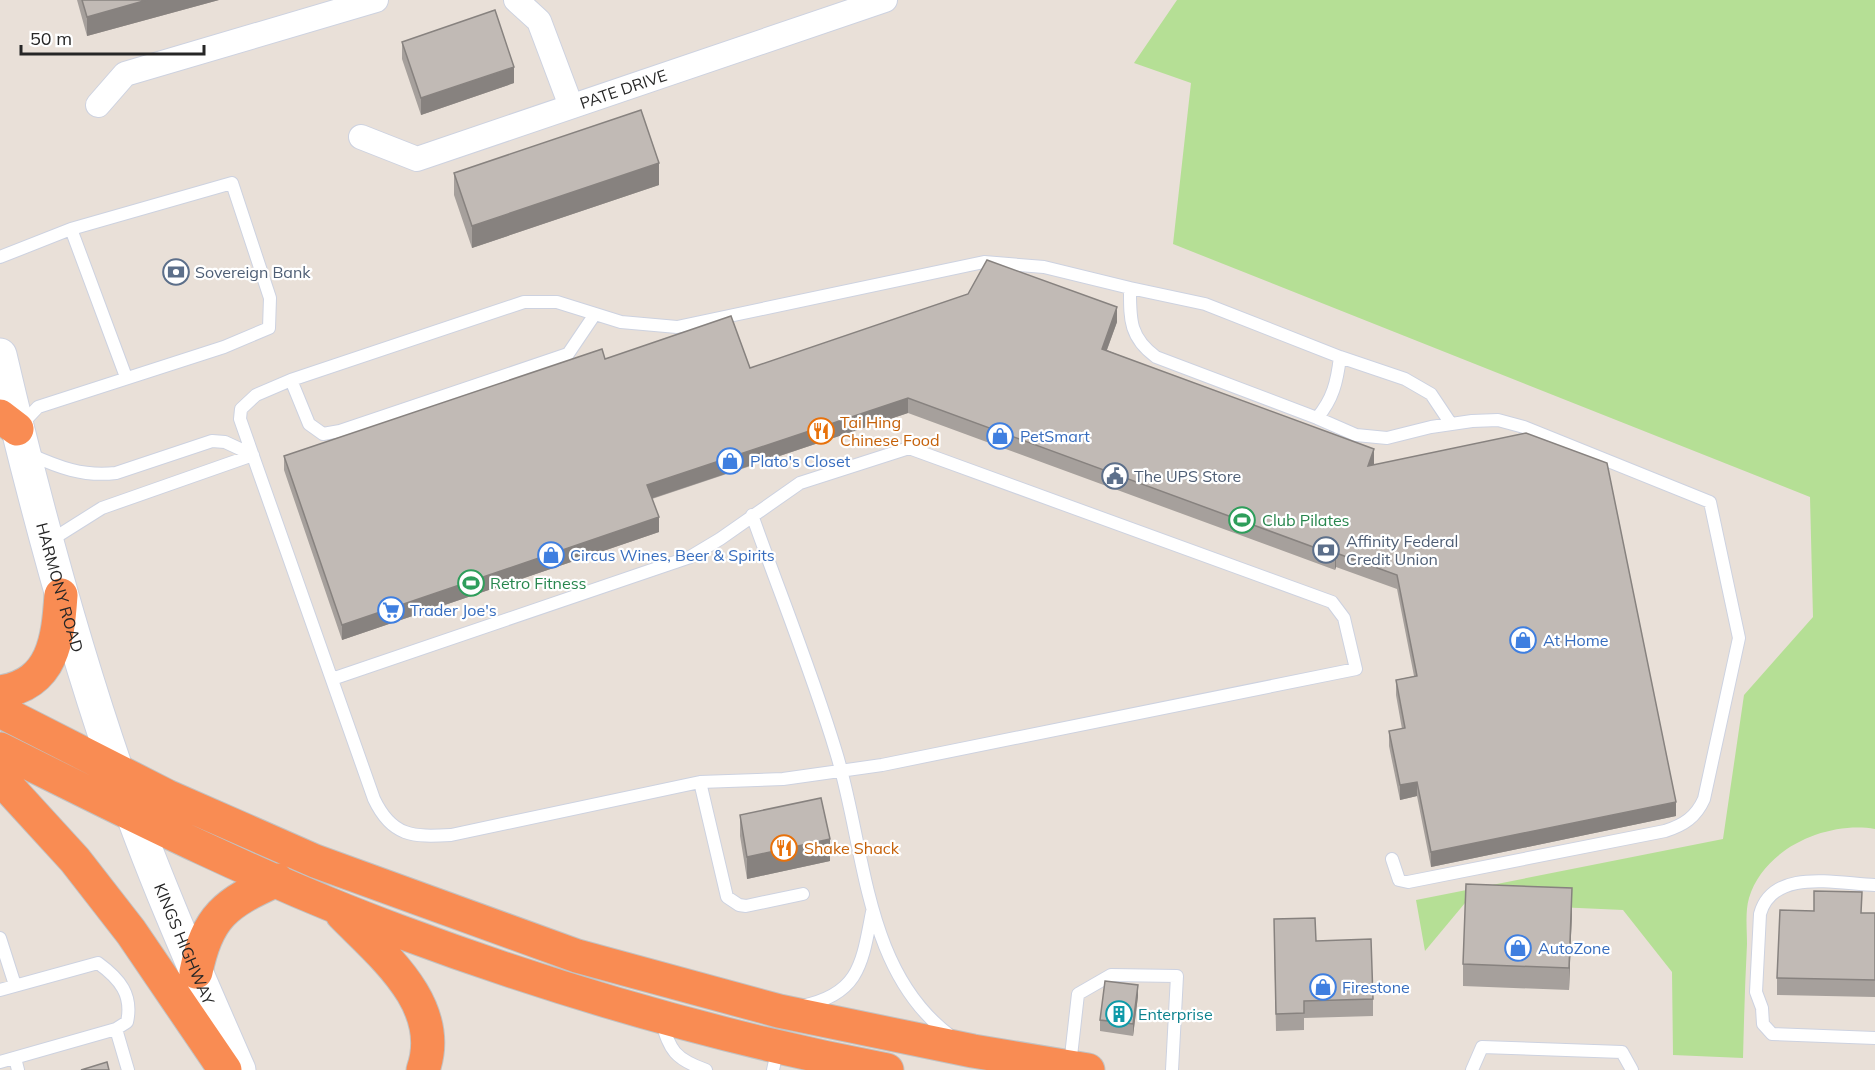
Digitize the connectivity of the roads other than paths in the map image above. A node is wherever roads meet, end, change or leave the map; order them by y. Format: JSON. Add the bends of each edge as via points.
{"nodes":[{"id":1,"x":376,"y":0,"type":"edge"},
{"id":2,"x":516,"y":0,"type":"edge"},
{"id":3,"x":885,"y":0,"type":"edge"},
{"id":4,"x":98,"y":105,"type":"dead end"},
{"id":5,"x":571,"y":106,"type":"junction"},
{"id":6,"x":361,"y":136,"type":"dead end"},
{"id":7,"x":71,"y":229,"type":"junction"},
{"id":8,"x":0,"y":257,"type":"edge"},
{"id":9,"x":1130,"y":288,"type":"junction"},
{"id":10,"x":595,"y":314,"type":"junction"},
{"id":11,"x":0,"y":355,"type":"edge"},
{"id":12,"x":1340,"y":357,"type":"junction"},
{"id":13,"x":126,"y":376,"type":"junction"},
{"id":14,"x":291,"y":380,"type":"junction"},
{"id":15,"x":1317,"y":418,"type":"junction"},
{"id":16,"x":1451,"y":424,"type":"junction"},
{"id":17,"x":13,"y":432,"type":"edge"},
{"id":18,"x":253,"y":455,"type":"junction"},
{"id":19,"x":752,"y":515,"type":"junction"},
{"id":20,"x":46,"y":543,"type":"junction"},
{"id":21,"x":61,"y":595,"type":"junction"},
{"id":22,"x":332,"y":679,"type":"junction"},
{"id":23,"x":0,"y":692,"type":"edge"},
{"id":24,"x":0,"y":711,"type":"edge"},
{"id":25,"x":0,"y":749,"type":"edge"},
{"id":26,"x":117,"y":770,"type":"junction"},
{"id":27,"x":842,"y":772,"type":"junction"},
{"id":28,"x":0,"y":778,"type":"edge"},
{"id":29,"x":700,"y":782,"type":"junction"},
{"id":30,"x":134,"y":816,"type":"junction"},
{"id":31,"x":1392,"y":859,"type":"dead end"},
{"id":32,"x":277,"y":880,"type":"junction"},
{"id":33,"x":1875,"y":885,"type":"edge"},
{"id":34,"x":803,"y":894,"type":"dead end"},
{"id":35,"x":332,"y":904,"type":"junction"},
{"id":36,"x":872,"y":911,"type":"junction"},
{"id":37,"x":0,"y":938,"type":"edge"},
{"id":38,"x":196,"y":972,"type":"junction"},
{"id":39,"x":15,"y":986,"type":"junction"},
{"id":40,"x":0,"y":990,"type":"edge"},
{"id":41,"x":779,"y":1011,"type":"junction"},
{"id":42,"x":660,"y":1016,"type":"junction"},
{"id":43,"x":116,"y":1029,"type":"junction"},
{"id":44,"x":1875,"y":1038,"type":"edge"},
{"id":45,"x":973,"y":1051,"type":"junction"},
{"id":46,"x":775,"y":1058,"type":"edge"},
{"id":47,"x":8,"y":1064,"type":"edge"},
{"id":48,"x":869,"y":1068,"type":"edge"},
{"id":49,"x":1079,"y":1069,"type":"edge"},
{"id":50,"x":128,"y":1070,"type":"edge"},
{"id":51,"x":225,"y":1070,"type":"edge"},
{"id":52,"x":239,"y":1070,"type":"edge"},
{"id":53,"x":423,"y":1070,"type":"edge"},
{"id":54,"x":706,"y":1070,"type":"edge"},
{"id":55,"x":1172,"y":1070,"type":"edge"},
{"id":56,"x":1472,"y":1070,"type":"edge"},
{"id":57,"x":1632,"y":1070,"type":"edge"}],
"edges":[{"from":1,"to":4,"type":"street","via":[[124,74]]},
{"from":2,"to":5,"type":"street","via":[[539,21]]},
{"from":3,"to":5,"type":"street","name":"PATE DRIVE"},
{"from":5,"to":6,"type":"street","name":"PATE DRIVE","via":[[417,159]]},
{"from":7,"to":8,"type":"lane"},
{"from":7,"to":13,"type":"lane"},
{"from":7,"to":13,"type":"lane","via":[[232,183],[270,298],[270,327],[224,347]]},
{"from":9,"to":10,"type":"lane","via":[[1044,267],[984,262],[677,327],[621,322]]},
{"from":9,"to":12,"type":"lane","via":[[1205,304]]},
{"from":9,"to":15,"type":"lane","via":[[1134,334],[1142,347],[1156,357]]},
{"from":10,"to":14,"type":"lane","via":[[557,302],[524,302]]},
{"from":10,"to":14,"type":"lane","via":[[568,354],[322,435],[309,424]]},
{"from":11,"to":17,"type":"street","name":"HARMONY ROAD"},
{"from":12,"to":15,"type":"lane","via":[[1330,402]]},
{"from":12,"to":16,"type":"lane","via":[[1405,379],[1431,394]]},
{"from":13,"to":17,"type":"lane","via":[[38,407]]},
{"from":14,"to":18,"type":"lane","via":[[255,395],[241,409],[240,419]]},
{"from":15,"to":16,"type":"lane","via":[[1356,435],[1387,438]]},
{"from":16,"to":31,"type":"lane","via":[[1498,420],[1524,427],[1710,502],[1739,638],[1704,799],[1699,811],[1688,821],[1665,831],[1408,882],[1399,880]]},
{"from":17,"to":18,"type":"lane","via":[[62,468],[101,475],[212,441],[225,442]]},
{"from":17,"to":20,"type":"street","name":"HARMONY ROAD"},
{"from":18,"to":20,"type":"lane","via":[[102,507]]},
{"from":18,"to":22,"type":"lane"},
{"from":19,"to":22,"type":"lane","via":[[690,557]]},
{"from":19,"to":27,"type":"lane"},
{"from":19,"to":27,"type":"lane","via":[[800,483],[909,448],[1332,602],[1344,618],[1356,669]]},
{"from":20,"to":21,"type":"street","name":"HARMONY ROAD"},
{"from":21,"to":23,"type":"highway","via":[[53,653],[32,679]]},
{"from":21,"to":26,"type":"street","name":"HARMONY ROAD"},
{"from":22,"to":29,"type":"lane","via":[[380,813],[413,836],[451,835]]},
{"from":24,"to":26,"type":"highway"},
{"from":25,"to":30,"type":"highway"},
{"from":26,"to":30,"type":"street","name":"HARMONY ROAD"},
{"from":26,"to":41,"type":"highway","via":[[326,865],[577,956]]},
{"from":27,"to":29,"type":"lane"},
{"from":27,"to":36,"type":"lane"},
{"from":28,"to":51,"type":"highway","via":[[75,860],[131,932]]},
{"from":29,"to":34,"type":"lane","via":[[728,897],[746,906]]},
{"from":30,"to":32,"type":"highway"},
{"from":30,"to":38,"type":"street","name":"KINGS HIGHWAY"},
{"from":32,"to":35,"type":"highway"},
{"from":32,"to":38,"type":"highway","via":[[232,903],[218,915],[204,939]]},
{"from":33,"to":44,"type":"lane","via":[[1798,882],[1781,886],[1767,897],[1760,914],[1756,992],[1764,1027],[1776,1034]]},
{"from":35,"to":42,"type":"highway","via":[[397,931]]},
{"from":35,"to":53,"type":"highway","via":[[408,984],[421,1010],[427,1043]]},
{"from":36,"to":41,"type":"lane","via":[[862,962],[848,986],[834,996]]},
{"from":36,"to":45,"type":"lane","via":[[911,997],[936,1024]]},
{"from":37,"to":39,"type":"lane"},
{"from":38,"to":52,"type":"street","name":"KINGS HIGHWAY"},
{"from":39,"to":40,"type":"lane"},
{"from":39,"to":43,"type":"lane","via":[[98,963],[129,999],[127,1022]]},
{"from":41,"to":45,"type":"highway"},
{"from":42,"to":46,"type":"highway"},
{"from":42,"to":54,"type":"lane","via":[[669,1046],[684,1063]]},
{"from":43,"to":47,"type":"lane"},
{"from":43,"to":50,"type":"lane"},
{"from":45,"to":49,"type":"highway"},
{"from":46,"to":48,"type":"highway"},
{"from":49,"to":55,"type":"lane","via":[[1078,994],[1111,975],[1177,976]]},
{"from":56,"to":57,"type":"lane","via":[[1482,1047],[1622,1052]]}]}
